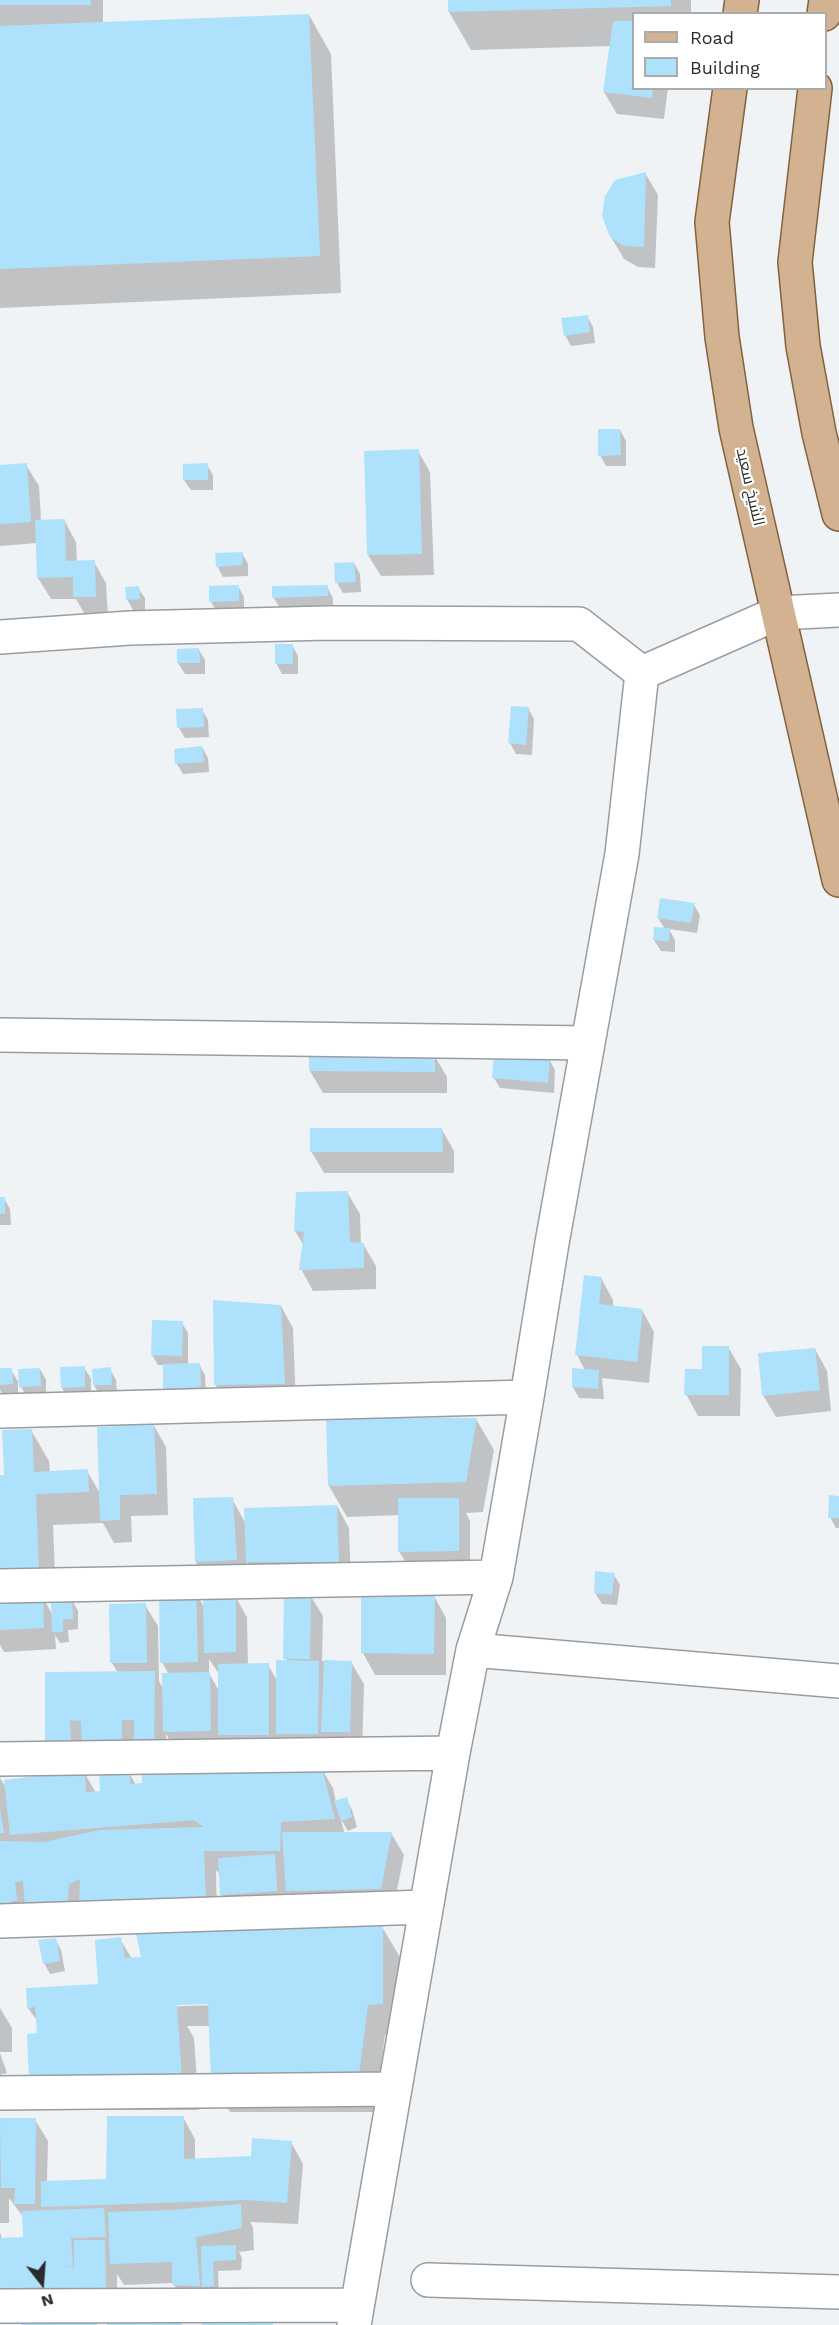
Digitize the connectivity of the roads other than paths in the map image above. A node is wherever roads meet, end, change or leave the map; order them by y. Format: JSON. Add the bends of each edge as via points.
{"nodes":[{"id":1,"x":730,"y":90,"type":"edge"},
{"id":2,"x":815,"y":90,"type":"edge"},
{"id":3,"x":839,"y":514,"type":"edge"},
{"id":4,"x":839,"y":610,"type":"edge"},
{"id":5,"x":778,"y":613,"type":"junction"},
{"id":6,"x":0,"y":637,"type":"edge"},
{"id":7,"x":642,"y":673,"type":"junction"},
{"id":8,"x":839,"y":880,"type":"edge"},
{"id":9,"x":0,"y":1035,"type":"edge"},
{"id":10,"x":588,"y":1042,"type":"junction"},
{"id":11,"x":528,"y":1396,"type":"junction"},
{"id":12,"x":0,"y":1411,"type":"edge"},
{"id":13,"x":496,"y":1577,"type":"junction"},
{"id":14,"x":0,"y":1586,"type":"edge"},
{"id":15,"x":473,"y":1650,"type":"junction"},
{"id":16,"x":839,"y":1681,"type":"edge"},
{"id":17,"x":453,"y":1753,"type":"junction"},
{"id":18,"x":0,"y":1759,"type":"edge"},
{"id":19,"x":425,"y":1907,"type":"junction"},
{"id":20,"x":0,"y":1920,"type":"edge"},
{"id":21,"x":394,"y":2089,"type":"junction"},
{"id":22,"x":0,"y":2093,"type":"edge"},
{"id":23,"x":428,"y":2280,"type":"dead end"},
{"id":24,"x":839,"y":2292,"type":"edge"},
{"id":25,"x":0,"y":2306,"type":"edge"},
{"id":26,"x":355,"y":2315,"type":"edge"}],
"edges":[{"from":1,"to":5,"type":"main road","name":"الشيخ سعيد","via":[[712,222],[721,325],[736,428]]},
{"from":2,"to":3,"type":"main road","via":[[795,262],[803,346]]},
{"from":4,"to":5,"type":"street"},
{"from":5,"to":7,"type":"street"},
{"from":5,"to":8,"type":"main road","name":"الشيخ سعيد"},
{"from":6,"to":7,"type":"street","via":[[130,628],[327,623],[579,624]]},
{"from":7,"to":10,"type":"street","via":[[622,854]]},
{"from":9,"to":10,"type":"street"},
{"from":10,"to":11,"type":"street"},
{"from":11,"to":12,"type":"street"},
{"from":11,"to":13,"type":"street"},
{"from":13,"to":14,"type":"street"},
{"from":13,"to":15,"type":"street"},
{"from":15,"to":16,"type":"street"},
{"from":15,"to":17,"type":"street"},
{"from":17,"to":18,"type":"street"},
{"from":17,"to":19,"type":"street"},
{"from":19,"to":20,"type":"street"},
{"from":19,"to":21,"type":"street"},
{"from":21,"to":22,"type":"street"},
{"from":21,"to":26,"type":"street"},
{"from":23,"to":24,"type":"street"},
{"from":25,"to":26,"type":"street"}]}
